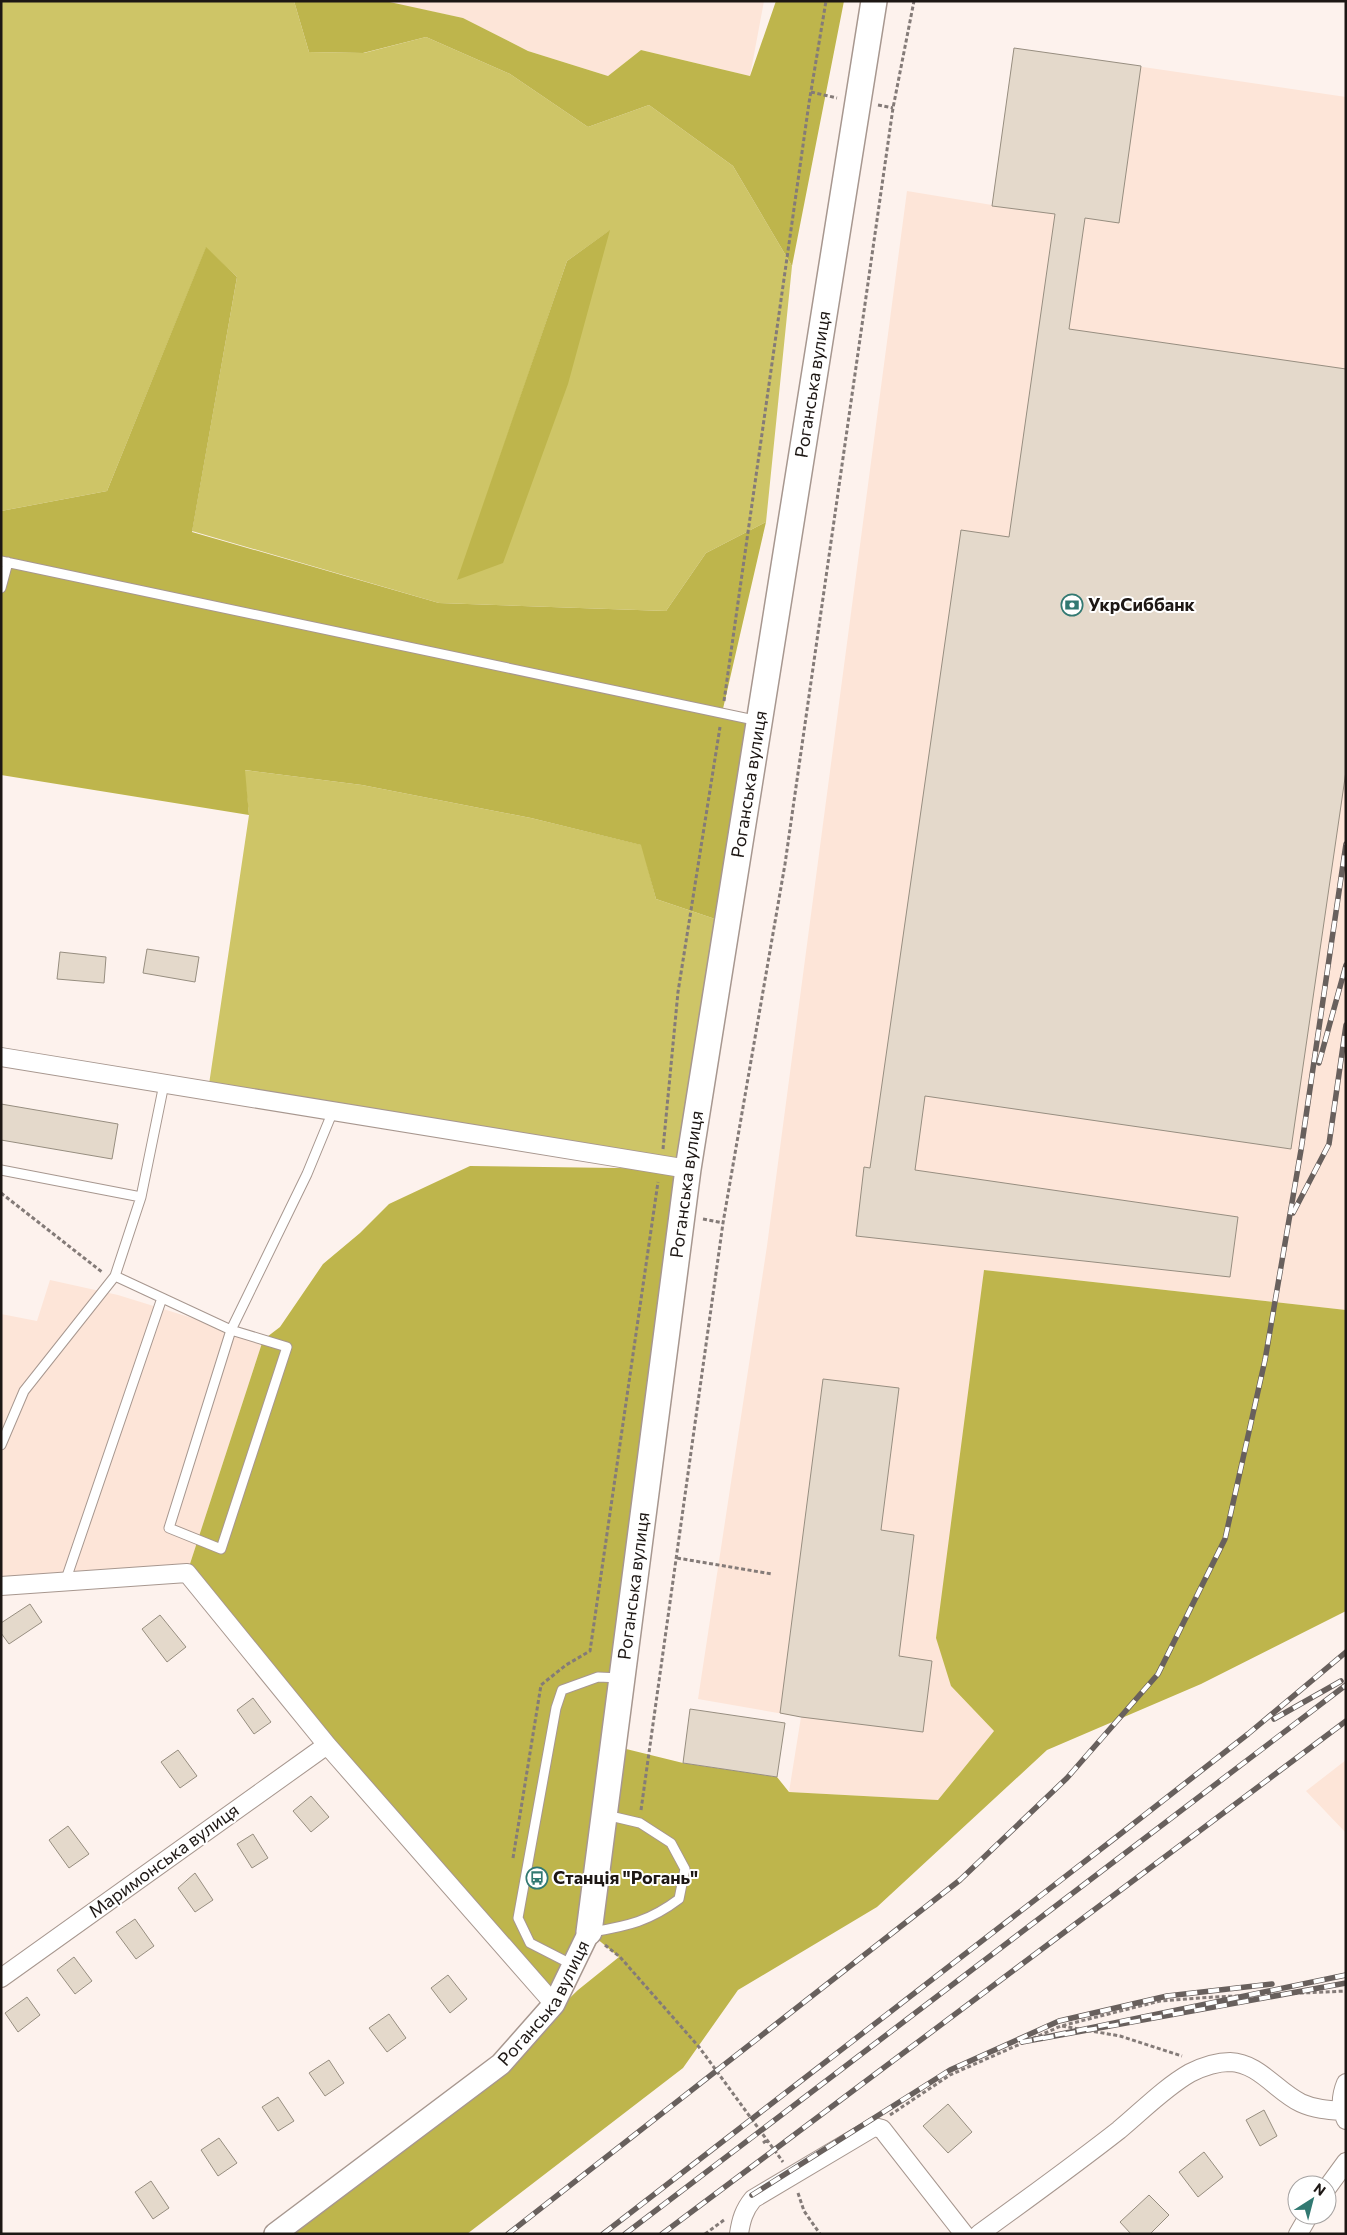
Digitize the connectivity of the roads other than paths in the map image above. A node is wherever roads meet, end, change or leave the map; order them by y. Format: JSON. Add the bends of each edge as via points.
{"nodes":[{"id":1,"x":874,"y":1,"type":"edge"},
{"id":2,"x":5,"y":562,"type":"edge"},
{"id":3,"x":1,"y":588,"type":"edge"},
{"id":4,"x":759,"y":721,"type":"junction"},
{"id":5,"x":1,"y":1057,"type":"edge"},
{"id":6,"x":164,"y":1084,"type":"junction"},
{"id":7,"x":333,"y":1111,"type":"junction"},
{"id":8,"x":688,"y":1169,"type":"junction"},
{"id":9,"x":1,"y":1170,"type":"edge"},
{"id":10,"x":141,"y":1197,"type":"junction"},
{"id":11,"x":114,"y":1278,"type":"junction"},
{"id":12,"x":162,"y":1298,"type":"junction"},
{"id":13,"x":231,"y":1330,"type":"junction"},
{"id":14,"x":1,"y":1445,"type":"edge"},
{"id":15,"x":65,"y":1582,"type":"junction"},
{"id":16,"x":1,"y":1586,"type":"edge"},
{"id":17,"x":624,"y":1678,"type":"junction"},
{"id":18,"x":327,"y":1745,"type":"junction"},
{"id":19,"x":605,"y":1814,"type":"junction"},
{"id":20,"x":590,"y":1932,"type":"junction"},
{"id":21,"x":574,"y":1965,"type":"junction"},
{"id":22,"x":1,"y":1978,"type":"edge"},
{"id":23,"x":554,"y":2004,"type":"junction"},
{"id":24,"x":1346,"y":2083,"type":"edge"},
{"id":25,"x":1344,"y":2115,"type":"edge"},
{"id":26,"x":1346,"y":2162,"type":"edge"},
{"id":27,"x":1336,"y":2175,"type":"edge"},
{"id":28,"x":274,"y":2234,"type":"edge"},
{"id":29,"x":739,"y":2234,"type":"edge"},
{"id":30,"x":964,"y":2234,"type":"edge"},
{"id":31,"x":979,"y":2234,"type":"edge"}],
"edges":[{"from":1,"to":4,"type":"main road","name":"Роганська вулиця"},
{"from":2,"to":3,"type":"lane"},
{"from":2,"to":4,"type":"lane"},
{"from":4,"to":8,"type":"main road","name":"Роганська вулиця"},
{"from":5,"to":6,"type":"street"},
{"from":6,"to":7,"type":"street"},
{"from":6,"to":10,"type":"lane"},
{"from":7,"to":8,"type":"street"},
{"from":7,"to":13,"type":"lane","via":[[307,1174]]},
{"from":8,"to":17,"type":"main road","name":"Роганська вулиця"},
{"from":9,"to":10,"type":"lane"},
{"from":10,"to":11,"type":"lane"},
{"from":11,"to":12,"type":"lane"},
{"from":11,"to":14,"type":"lane","via":[[24,1391]]},
{"from":12,"to":13,"type":"lane"},
{"from":12,"to":15,"type":"lane"},
{"from":13,"to":13,"type":"lane","via":[[169,1528],[222,1549],[287,1347]]},
{"from":15,"to":16,"type":"street"},
{"from":15,"to":18,"type":"street","via":[[187,1573]]},
{"from":17,"to":19,"type":"main road","name":"Роганська вулиця"},
{"from":17,"to":21,"type":"lane","via":[[598,1677],[562,1690],[518,1918],[530,1943]]},
{"from":18,"to":22,"type":"street","name":"Маримонська вулиця"},
{"from":18,"to":23,"type":"street"},
{"from":19,"to":20,"type":"main road","name":"Роганська вулиця"},
{"from":19,"to":20,"type":"lane","via":[[640,1823],[671,1843],[685,1869],[679,1899],[661,1913],[626,1926]]},
{"from":20,"to":21,"type":"street","name":"Роганська вулиця"},
{"from":21,"to":23,"type":"street","name":"Роганська вулиця"},
{"from":23,"to":28,"type":"street","name":"Роганська вулиця","via":[[501,2064]]},
{"from":24,"to":25,"type":"street","via":[[1343,2090]]},
{"from":25,"to":31,"type":"street","via":[[1300,2102],[1244,2064],[1214,2064],[1188,2074],[1050,2184]]},
{"from":26,"to":27,"type":"street"},
{"from":29,"to":30,"type":"street","via":[[740,2222],[753,2199],[874,2127],[882,2129]]}]}
